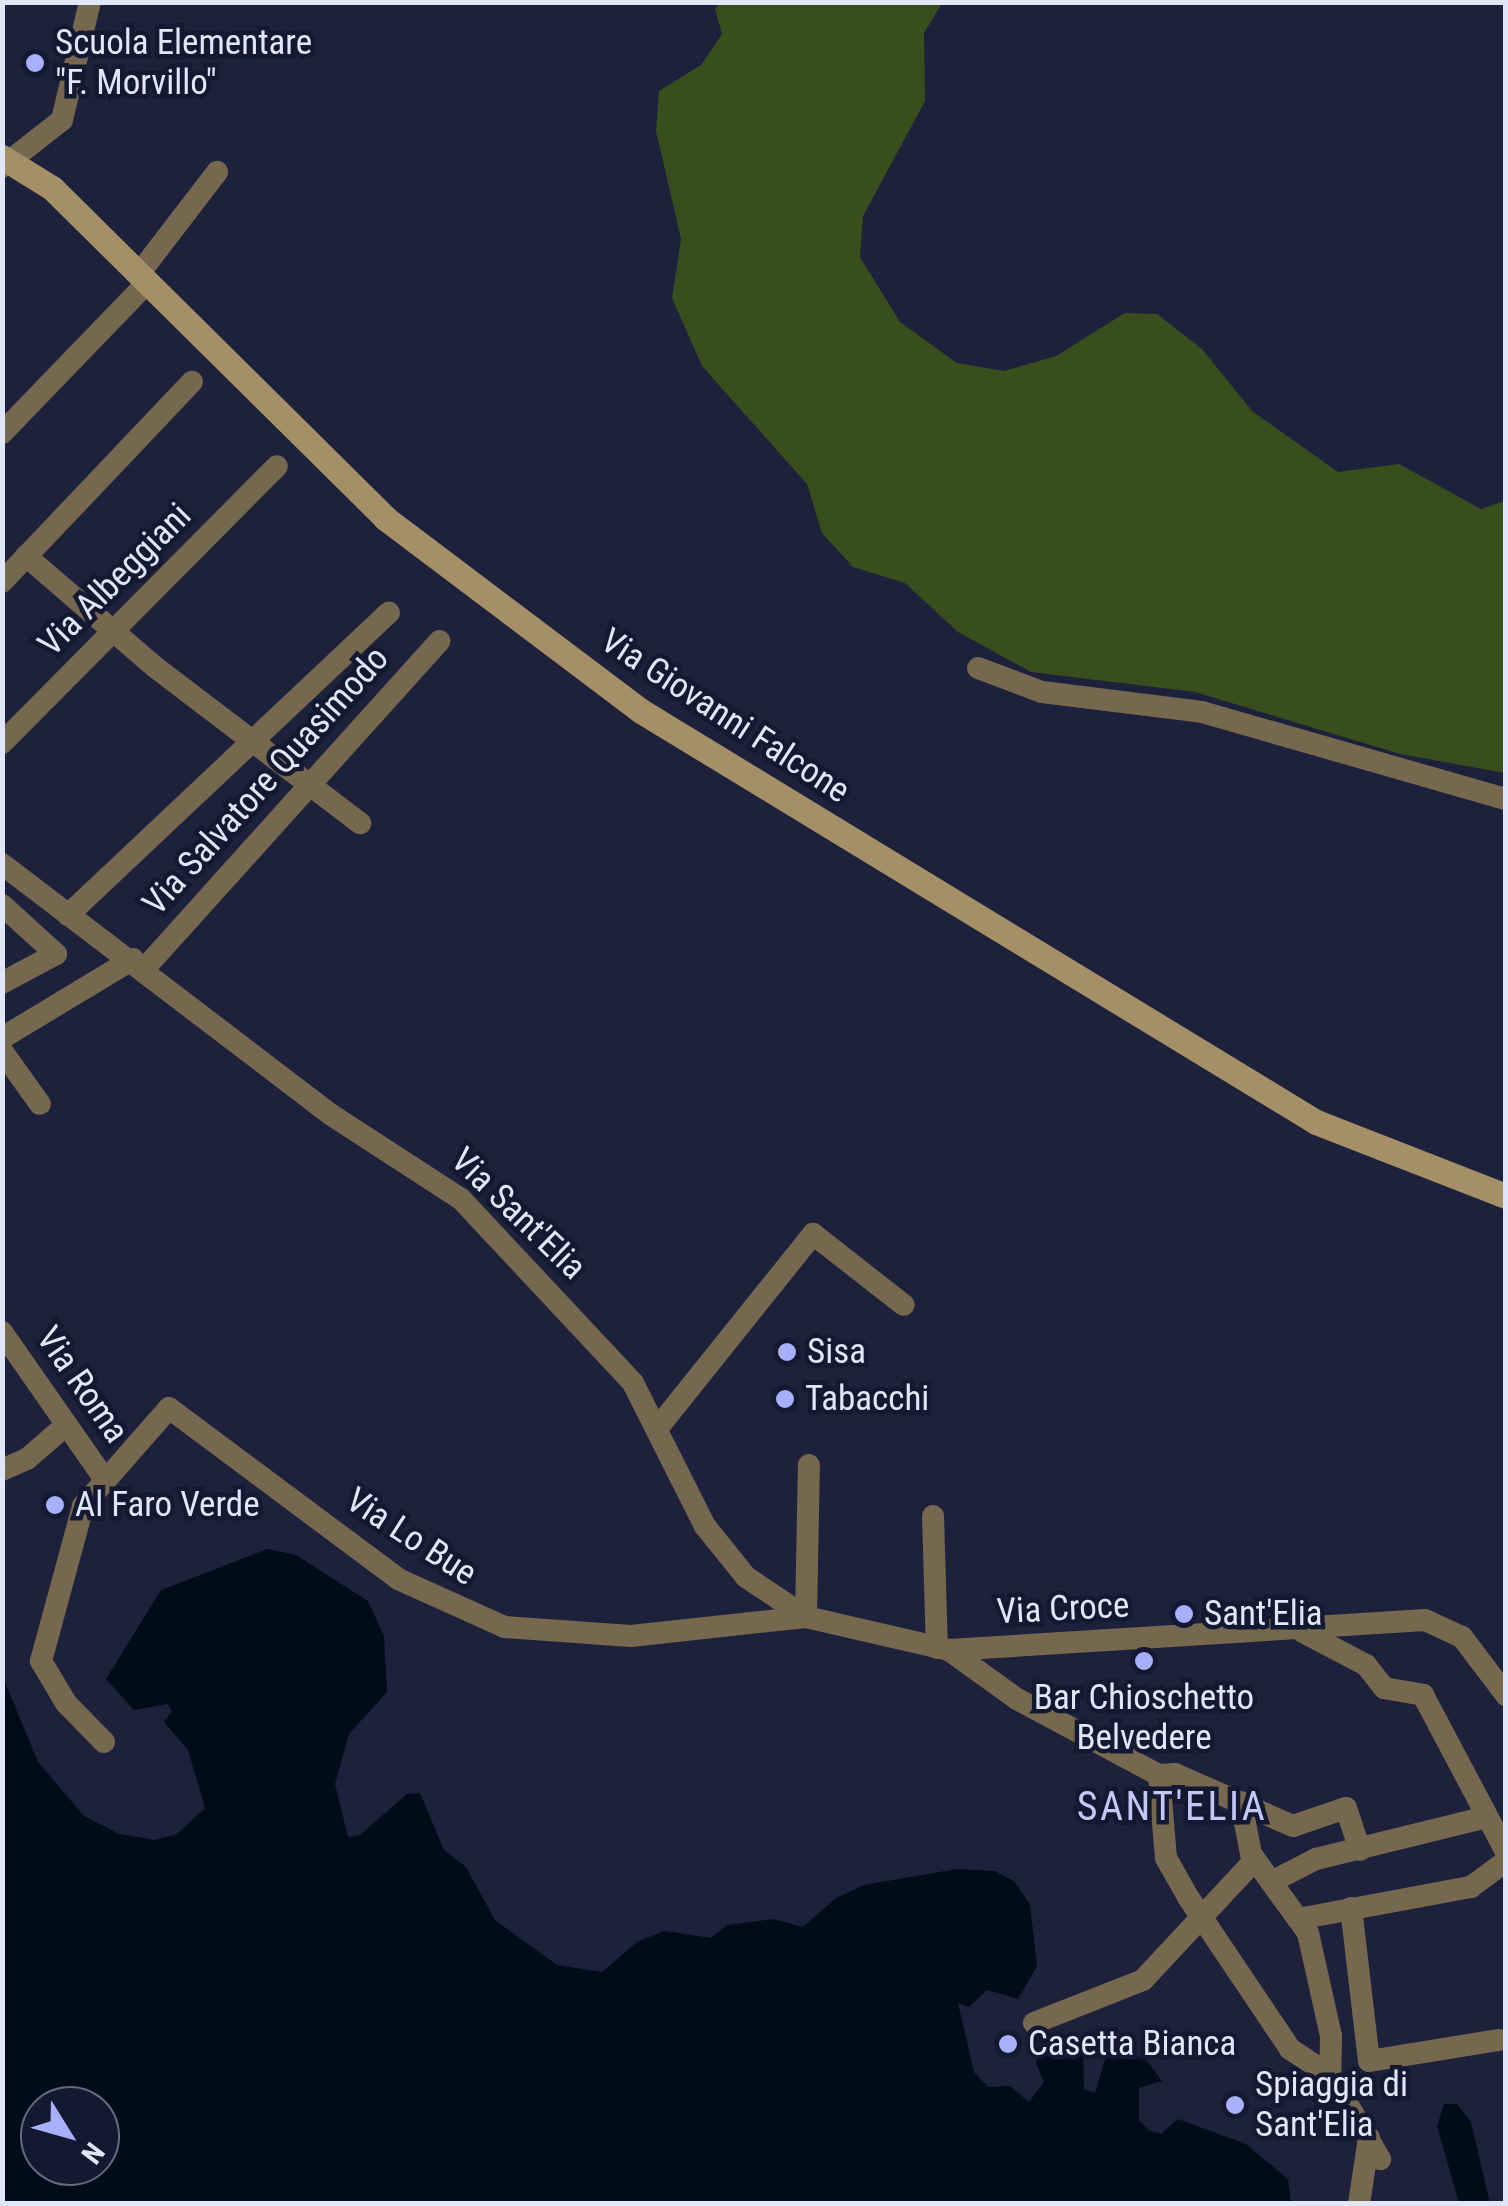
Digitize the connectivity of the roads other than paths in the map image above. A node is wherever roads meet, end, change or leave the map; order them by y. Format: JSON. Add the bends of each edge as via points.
{"nodes":[{"id":1,"x":90,"y":2,"type":"edge"},
{"id":2,"x":5,"y":161,"type":"edge"},
{"id":3,"x":217,"y":172,"type":"dead end"},
{"id":4,"x":142,"y":279,"type":"junction"},
{"id":5,"x":192,"y":382,"type":"dead end"},
{"id":6,"x":2,"y":433,"type":"edge"},
{"id":7,"x":278,"y":466,"type":"dead end"},
{"id":8,"x":26,"y":556,"type":"junction"},
{"id":9,"x":2,"y":582,"type":"edge"},
{"id":10,"x":389,"y":613,"type":"dead end"},
{"id":11,"x":114,"y":631,"type":"junction"},
{"id":12,"x":439,"y":641,"type":"dead end"},
{"id":13,"x":978,"y":668,"type":"dead end"},
{"id":14,"x":249,"y":740,"type":"junction"},
{"id":15,"x":2,"y":744,"type":"edge"},
{"id":16,"x":310,"y":785,"type":"junction"},
{"id":17,"x":1506,"y":799,"type":"edge"},
{"id":18,"x":360,"y":823,"type":"dead end"},
{"id":19,"x":2,"y":864,"type":"edge"},
{"id":20,"x":2,"y":905,"type":"edge"},
{"id":21,"x":68,"y":914,"type":"junction"},
{"id":22,"x":139,"y":964,"type":"junction"},
{"id":23,"x":2,"y":983,"type":"edge"},
{"id":24,"x":2,"y":1038,"type":"edge"},
{"id":25,"x":2,"y":1052,"type":"edge"},
{"id":26,"x":40,"y":1104,"type":"dead end"},
{"id":27,"x":1506,"y":1196,"type":"edge"},
{"id":28,"x":904,"y":1305,"type":"dead end"},
{"id":29,"x":2,"y":1332,"type":"edge"},
{"id":30,"x":660,"y":1425,"type":"junction"},
{"id":31,"x":64,"y":1426,"type":"junction"},
{"id":32,"x":809,"y":1465,"type":"dead end"},
{"id":33,"x":2,"y":1470,"type":"edge"},
{"id":34,"x":104,"y":1478,"type":"junction"},
{"id":35,"x":933,"y":1516,"type":"dead end"},
{"id":36,"x":806,"y":1617,"type":"junction"},
{"id":37,"x":1303,"y":1632,"type":"junction"},
{"id":38,"x":943,"y":1649,"type":"junction"},
{"id":39,"x":1496,"y":1656,"type":"edge"},
{"id":40,"x":1506,"y":1696,"type":"edge"},
{"id":41,"x":104,"y":1742,"type":"dead end"},
{"id":42,"x":1158,"y":1775,"type":"junction"},
{"id":43,"x":1241,"y":1802,"type":"junction"},
{"id":44,"x":1487,"y":1817,"type":"junction"},
{"id":45,"x":1360,"y":1850,"type":"junction"},
{"id":46,"x":1506,"y":1852,"type":"edge"},
{"id":47,"x":1255,"y":1860,"type":"junction"},
{"id":48,"x":1506,"y":1861,"type":"edge"},
{"id":49,"x":1271,"y":1882,"type":"junction"},
{"id":50,"x":1350,"y":1908,"type":"junction"},
{"id":51,"x":1204,"y":1918,"type":"junction"},
{"id":52,"x":1298,"y":1920,"type":"junction"},
{"id":53,"x":1034,"y":2023,"type":"dead end"},
{"id":54,"x":1365,"y":2031,"type":"junction"},
{"id":55,"x":1331,"y":2036,"type":"junction"},
{"id":56,"x":1499,"y":2040,"type":"dead end"},
{"id":57,"x":1330,"y":2075,"type":"junction"},
{"id":58,"x":1359,"y":2204,"type":"edge"}],
"edges":[{"from":1,"to":2,"type":"street","via":[[62,120]]},
{"from":2,"to":4,"type":"street","name":"Via Giovanni Falcone","via":[[52,188]]},
{"from":3,"to":4,"type":"street"},
{"from":4,"to":6,"type":"street"},
{"from":4,"to":27,"type":"street","name":"Via Giovanni Falcone","via":[[386,518],[641,711],[1316,1122]]},
{"from":5,"to":8,"type":"street"},
{"from":7,"to":11,"type":"street","name":"Via Albeggiani"},
{"from":8,"to":9,"type":"street"},
{"from":8,"to":11,"type":"street"},
{"from":10,"to":14,"type":"street"},
{"from":11,"to":14,"type":"street"},
{"from":11,"to":15,"type":"street","name":"Via Albeggiani"},
{"from":12,"to":16,"type":"street","name":"Via Salvatore Quasimodo"},
{"from":13,"to":17,"type":"street","via":[[1042,692],[1202,712]]},
{"from":14,"to":16,"type":"street"},
{"from":14,"to":21,"type":"street"},
{"from":16,"to":18,"type":"street"},
{"from":16,"to":22,"type":"street","name":"Via Salvatore Quasimodo"},
{"from":19,"to":21,"type":"street","name":"Via Sant'Elia"},
{"from":20,"to":23,"type":"street","via":[[56,954]]},
{"from":21,"to":22,"type":"street","name":"Via Sant'Elia"},
{"from":22,"to":24,"type":"street","name":"Via Salvatore Quasimodo"},
{"from":22,"to":30,"type":"street","name":"Via Sant'Elia","via":[[330,1114],[460,1199],[598,1342]]},
{"from":25,"to":26,"type":"street"},
{"from":28,"to":30,"type":"street","via":[[813,1234]]},
{"from":29,"to":31,"type":"street","name":"Via Roma"},
{"from":30,"to":36,"type":"street","name":"Via Sant'Elia","via":[[706,1526],[746,1577]]},
{"from":31,"to":33,"type":"street"},
{"from":31,"to":34,"type":"street","name":"Via Roma"},
{"from":32,"to":36,"type":"street"},
{"from":34,"to":36,"type":"street","name":"Via Lo Bue","via":[[122,1466],[169,1408],[398,1579],[465,1614],[505,1627],[631,1636]]},
{"from":34,"to":41,"type":"street","via":[[83,1506],[42,1661],[66,1704]]},
{"from":35,"to":38,"type":"street"},
{"from":36,"to":38,"type":"street","name":"Via Croce"},
{"from":37,"to":38,"type":"street","name":"Via Croce"},
{"from":37,"to":39,"type":"street","name":"Via Croce","via":[[1425,1620]]},
{"from":37,"to":44,"type":"street","via":[[1366,1665],[1384,1688],[1424,1695]]},
{"from":38,"to":42,"type":"street","via":[[1017,1699]]},
{"from":39,"to":40,"type":"street"},
{"from":42,"to":43,"type":"street","via":[[1175,1774]]},
{"from":42,"to":51,"type":"street","via":[[1166,1858]]},
{"from":43,"to":45,"type":"street","via":[[1294,1826],[1346,1808]]},
{"from":43,"to":47,"type":"street","via":[[1244,1840]]},
{"from":44,"to":45,"type":"street"},
{"from":44,"to":46,"type":"street"},
{"from":45,"to":49,"type":"street","via":[[1316,1859]]},
{"from":47,"to":49,"type":"street"},
{"from":47,"to":51,"type":"street"},
{"from":48,"to":50,"type":"street","via":[[1472,1887]]},
{"from":49,"to":52,"type":"street"},
{"from":50,"to":52,"type":"street"},
{"from":50,"to":54,"type":"street"},
{"from":51,"to":53,"type":"street","via":[[1144,1980]]},
{"from":51,"to":57,"type":"street","via":[[1290,2049]]},
{"from":52,"to":55,"type":"street","via":[[1308,1933]]},
{"from":54,"to":55,"type":"street"},
{"from":54,"to":56,"type":"street","via":[[1369,2062]]},
{"from":55,"to":57,"type":"street"},
{"from":57,"to":58,"type":"street","via":[[1375,2149]]}]}
